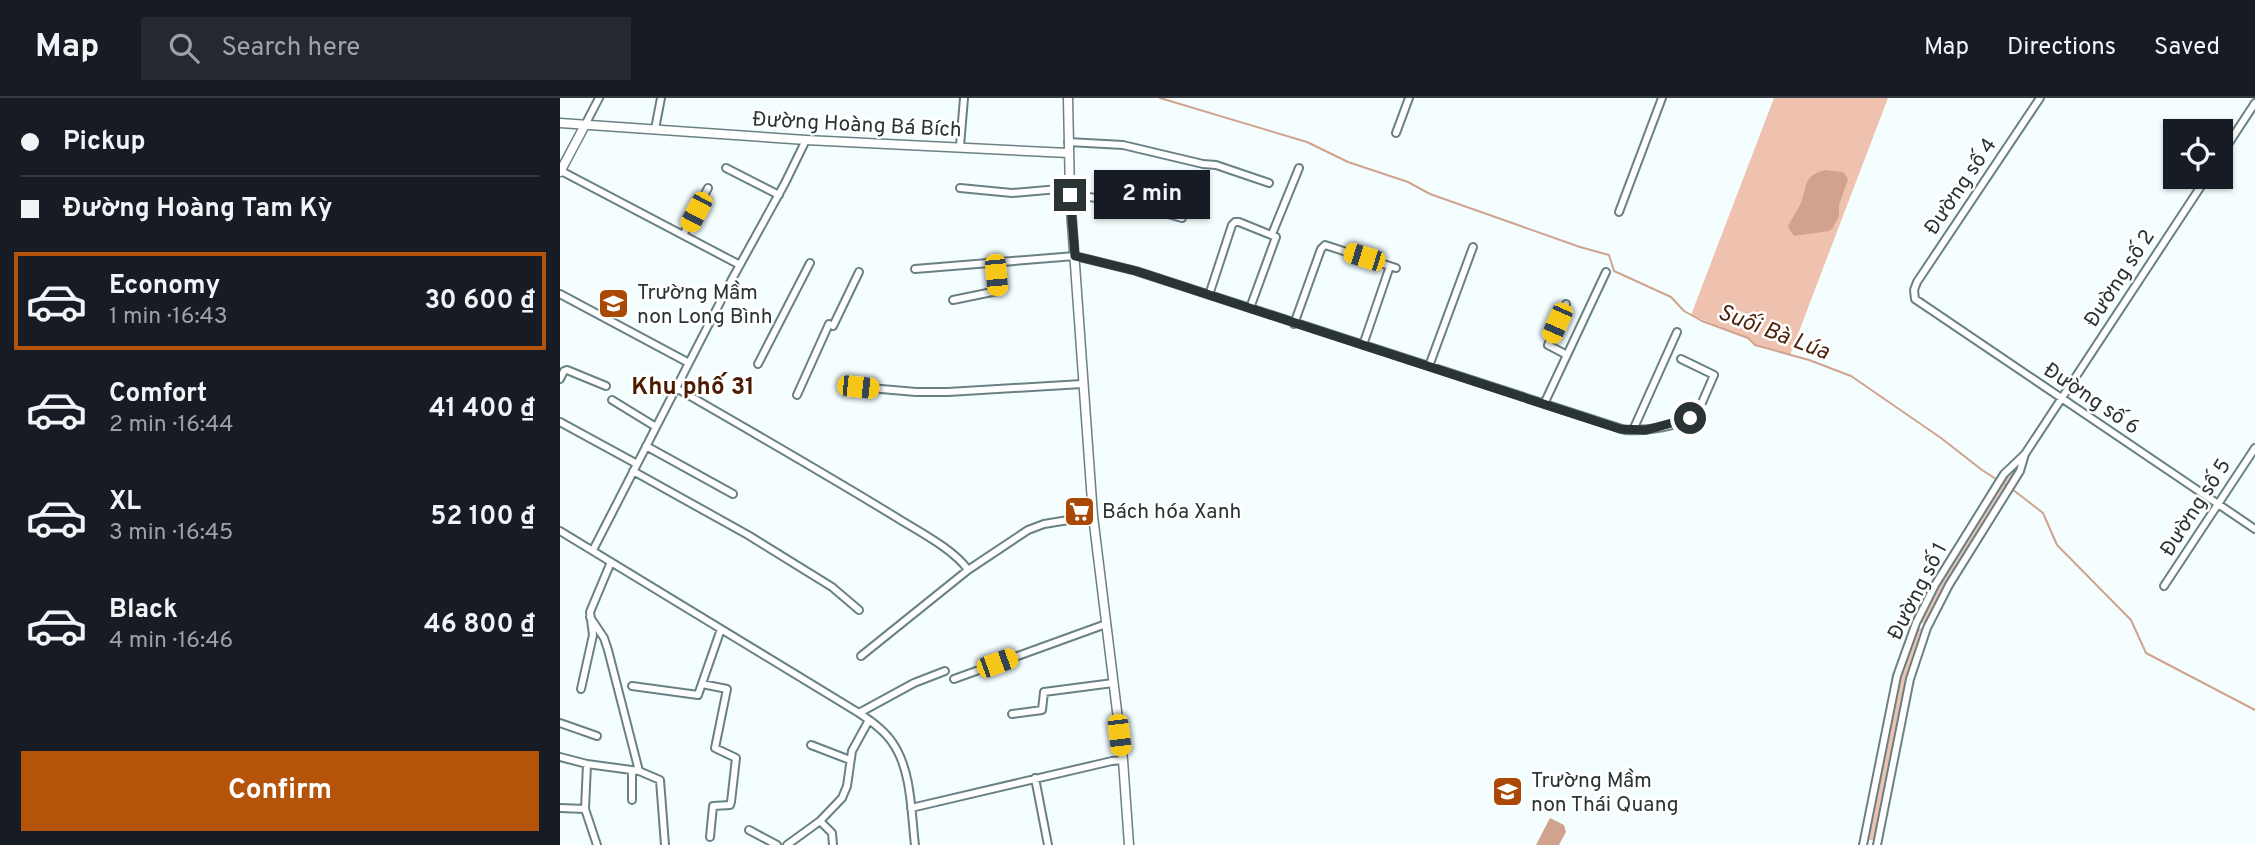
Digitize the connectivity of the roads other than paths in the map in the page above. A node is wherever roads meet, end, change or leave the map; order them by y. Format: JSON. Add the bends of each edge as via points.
{"nodes":[{"id":1,"x":599,"y":98,"type":"edge"},
{"id":2,"x":661,"y":98,"type":"edge"},
{"id":3,"x":964,"y":98,"type":"edge"},
{"id":4,"x":1068,"y":98,"type":"edge"},
{"id":5,"x":1409,"y":98,"type":"edge"},
{"id":6,"x":1662,"y":98,"type":"edge"},
{"id":7,"x":2040,"y":98,"type":"edge"},
{"id":8,"x":2255,"y":103,"type":"edge"},
{"id":9,"x":560,"y":123,"type":"edge"},
{"id":10,"x":585,"y":125,"type":"junction"},
{"id":11,"x":655,"y":129,"type":"junction"},
{"id":12,"x":1396,"y":132,"type":"dead end"},
{"id":13,"x":2233,"y":137,"type":"edge"},
{"id":14,"x":806,"y":140,"type":"junction"},
{"id":15,"x":1068,"y":142,"type":"junction"},
{"id":16,"x":960,"y":146,"type":"junction"},
{"id":17,"x":1068,"y":153,"type":"junction"},
{"id":18,"x":1299,"y":168,"type":"dead end"},
{"id":19,"x":726,"y":169,"type":"dead end"},
{"id":20,"x":560,"y":172,"type":"edge"},
{"id":21,"x":1269,"y":183,"type":"dead end"},
{"id":22,"x":708,"y":188,"type":"dead end"},
{"id":23,"x":960,"y":188,"type":"dead end"},
{"id":24,"x":2199,"y":189,"type":"edge"},
{"id":25,"x":1070,"y":191,"type":"junction"},
{"id":26,"x":779,"y":195,"type":"junction"},
{"id":27,"x":1619,"y":212,"type":"dead end"},
{"id":28,"x":1182,"y":218,"type":"dead end"},
{"id":29,"x":1272,"y":234,"type":"junction"},
{"id":30,"x":683,"y":235,"type":"junction"},
{"id":31,"x":1473,"y":247,"type":"dead end"},
{"id":32,"x":1075,"y":256,"type":"junction"},
{"id":33,"x":995,"y":261,"type":"junction"},
{"id":34,"x":810,"y":263,"type":"dead end"},
{"id":35,"x":740,"y":265,"type":"junction"},
{"id":36,"x":915,"y":269,"type":"dead end"},
{"id":37,"x":859,"y":272,"type":"dead end"},
{"id":38,"x":1606,"y":272,"type":"dead end"},
{"id":39,"x":1913,"y":294,"type":"joint"},
{"id":40,"x":560,"y":295,"type":"edge"},
{"id":41,"x":1209,"y":295,"type":"junction"},
{"id":42,"x":953,"y":300,"type":"dead end"},
{"id":43,"x":1566,"y":304,"type":"dead end"},
{"id":44,"x":1250,"y":309,"type":"junction"},
{"id":45,"x":1294,"y":324,"type":"junction"},
{"id":46,"x":1677,"y":332,"type":"dead end"},
{"id":47,"x":1363,"y":345,"type":"junction"},
{"id":48,"x":1567,"y":355,"type":"junction"},
{"id":49,"x":1681,"y":359,"type":"dead end"},
{"id":50,"x":689,"y":363,"type":"junction"},
{"id":51,"x":758,"y":364,"type":"dead end"},
{"id":52,"x":1429,"y":366,"type":"junction"},
{"id":53,"x":560,"y":379,"type":"edge"},
{"id":54,"x":1082,"y":384,"type":"junction"},
{"id":55,"x":606,"y":386,"type":"dead end"},
{"id":56,"x":858,"y":387,"type":"dead end"},
{"id":57,"x":676,"y":388,"type":"junction"},
{"id":58,"x":797,"y":395,"type":"dead end"},
{"id":59,"x":2060,"y":398,"type":"junction"},
{"id":60,"x":612,"y":400,"type":"dead end"},
{"id":61,"x":1544,"y":404,"type":"junction"},
{"id":62,"x":560,"y":422,"type":"edge"},
{"id":63,"x":656,"y":427,"type":"junction"},
{"id":64,"x":1633,"y":430,"type":"junction"},
{"id":65,"x":646,"y":446,"type":"junction"},
{"id":66,"x":2255,"y":448,"type":"edge"},
{"id":67,"x":2025,"y":454,"type":"junction"},
{"id":68,"x":635,"y":468,"type":"junction"},
{"id":69,"x":733,"y":494,"type":"dead end"},
{"id":70,"x":2218,"y":504,"type":"junction"},
{"id":71,"x":1093,"y":516,"type":"junction"},
{"id":72,"x":2255,"y":529,"type":"edge"},
{"id":73,"x":560,"y":531,"type":"edge"},
{"id":74,"x":593,"y":550,"type":"junction"},
{"id":75,"x":611,"y":562,"type":"junction"},
{"id":76,"x":968,"y":570,"type":"junction"},
{"id":77,"x":2164,"y":586,"type":"dead end"},
{"id":78,"x":859,"y":610,"type":"dead end"},
{"id":79,"x":590,"y":617,"type":"junction"},
{"id":80,"x":1916,"y":623,"type":"junction"},
{"id":81,"x":1106,"y":624,"type":"junction"},
{"id":82,"x":1927,"y":628,"type":"junction"},
{"id":83,"x":721,"y":629,"type":"junction"},
{"id":84,"x":861,"y":656,"type":"dead end"},
{"id":85,"x":945,"y":671,"type":"dead end"},
{"id":86,"x":954,"y":679,"type":"dead end"},
{"id":87,"x":1113,"y":683,"type":"junction"},
{"id":88,"x":702,"y":684,"type":"junction"},
{"id":89,"x":632,"y":686,"type":"dead end"},
{"id":90,"x":581,"y":689,"type":"dead end"},
{"id":91,"x":859,"y":713,"type":"junction"},
{"id":92,"x":1012,"y":714,"type":"dead end"},
{"id":93,"x":869,"y":720,"type":"junction"},
{"id":94,"x":560,"y":723,"type":"edge"},
{"id":95,"x":597,"y":736,"type":"dead end"},
{"id":96,"x":811,"y":745,"type":"dead end"},
{"id":97,"x":560,"y":757,"type":"edge"},
{"id":98,"x":850,"y":760,"type":"junction"},
{"id":99,"x":1122,"y":761,"type":"junction"},
{"id":100,"x":587,"y":764,"type":"junction"},
{"id":101,"x":636,"y":771,"type":"junction"},
{"id":102,"x":1035,"y":778,"type":"junction"},
{"id":103,"x":632,"y":800,"type":"dead end"},
{"id":104,"x":560,"y":808,"type":"edge"},
{"id":105,"x":585,"y":808,"type":"junction"},
{"id":106,"x":911,"y":808,"type":"junction"},
{"id":107,"x":820,"y":821,"type":"junction"},
{"id":108,"x":749,"y":830,"type":"dead end"},
{"id":109,"x":710,"y":837,"type":"dead end"},
{"id":110,"x":1864,"y":844,"type":"edge"},
{"id":111,"x":1877,"y":844,"type":"edge"},
{"id":112,"x":597,"y":845,"type":"edge"},
{"id":113,"x":665,"y":845,"type":"edge"},
{"id":114,"x":777,"y":845,"type":"edge"},
{"id":115,"x":787,"y":845,"type":"edge"},
{"id":116,"x":833,"y":845,"type":"edge"},
{"id":117,"x":915,"y":845,"type":"edge"},
{"id":118,"x":1048,"y":845,"type":"edge"},
{"id":119,"x":1129,"y":845,"type":"edge"}],
"edges":[{"from":1,"to":10,"type":"street"},
{"from":2,"to":11,"type":"street"},
{"from":3,"to":16,"type":"street"},
{"from":4,"to":15,"type":"street"},
{"from":5,"to":12,"type":"street"},
{"from":6,"to":27,"type":"street"},
{"from":7,"to":39,"type":"street","name":"Đường số 4"},
{"from":8,"to":13,"type":"street"},
{"from":9,"to":10,"type":"street","name":"Đường Hoàng Bá Bích"},
{"from":10,"to":11,"type":"street","name":"Đường Hoàng Bá Bích"},
{"from":10,"to":20,"type":"street"},
{"from":11,"to":14,"type":"street","name":"Đường Hoàng Bá Bích"},
{"from":14,"to":16,"type":"street","name":"Đường Hoàng Bá Bích"},
{"from":14,"to":26,"type":"street"},
{"from":15,"to":17,"type":"street"},
{"from":15,"to":21,"type":"street","via":[[1123,145],[1216,165]]},
{"from":16,"to":17,"type":"street","name":"Đường Hoàng Bá Bích"},
{"from":17,"to":25,"type":"street"},
{"from":18,"to":29,"type":"street"},
{"from":19,"to":26,"type":"street"},
{"from":20,"to":30,"type":"street"},
{"from":22,"to":30,"type":"street"},
{"from":23,"to":25,"type":"street","via":[[1012,193]]},
{"from":24,"to":59,"type":"street","name":"Đường số 2"},
{"from":25,"to":28,"type":"street"},
{"from":25,"to":32,"type":"street"},
{"from":26,"to":35,"type":"street"},
{"from":29,"to":41,"type":"street","via":[[1235,222]]},
{"from":29,"to":44,"type":"street","via":[[1276,238]]},
{"from":30,"to":35,"type":"street"},
{"from":31,"to":52,"type":"street"},
{"from":32,"to":33,"type":"street"},
{"from":32,"to":41,"type":"street"},
{"from":32,"to":54,"type":"street"},
{"from":33,"to":36,"type":"street"},
{"from":33,"to":42,"type":"street","via":[[997,291]]},
{"from":34,"to":51,"type":"street"},
{"from":35,"to":50,"type":"street"},
{"from":37,"to":58,"type":"street"},
{"from":38,"to":48,"type":"street"},
{"from":39,"to":59,"type":"street","name":"Đường số 6"},
{"from":40,"to":50,"type":"street"},
{"from":41,"to":44,"type":"street"},
{"from":43,"to":48,"type":"street","via":[[1548,345]]},
{"from":44,"to":45,"type":"street"},
{"from":45,"to":47,"type":"street"},
{"from":45,"to":47,"type":"street","via":[[1325,244],[1393,267]]},
{"from":46,"to":64,"type":"street"},
{"from":47,"to":52,"type":"street"},
{"from":48,"to":61,"type":"street"},
{"from":49,"to":64,"type":"street","via":[[1714,375],[1697,414],[1661,427]]},
{"from":50,"to":57,"type":"street"},
{"from":52,"to":61,"type":"street"},
{"from":53,"to":55,"type":"street","via":[[567,370]]},
{"from":54,"to":56,"type":"street","via":[[937,392]]},
{"from":54,"to":71,"type":"street"},
{"from":57,"to":63,"type":"street"},
{"from":57,"to":76,"type":"street","via":[[925,535]]},
{"from":59,"to":67,"type":"street","name":"Đường số 1"},
{"from":59,"to":70,"type":"street","name":"Đường số 6"},
{"from":60,"to":63,"type":"street"},
{"from":61,"to":64,"type":"street"},
{"from":62,"to":68,"type":"street"},
{"from":63,"to":65,"type":"street"},
{"from":65,"to":68,"type":"street"},
{"from":65,"to":69,"type":"street"},
{"from":66,"to":70,"type":"street","name":"Đường số 5"},
{"from":67,"to":80,"type":"street","name":"Đường số 1","via":[[1993,491]]},
{"from":67,"to":82,"type":"street","name":"Đường số 1","via":[[2020,471]]},
{"from":68,"to":74,"type":"street"},
{"from":68,"to":78,"type":"street","via":[[832,587]]},
{"from":70,"to":72,"type":"street","name":"Đường số 6"},
{"from":70,"to":77,"type":"street","name":"Đường số 5"},
{"from":71,"to":76,"type":"street","via":[[1028,530]]},
{"from":71,"to":81,"type":"street"},
{"from":73,"to":74,"type":"street"},
{"from":74,"to":75,"type":"street"},
{"from":75,"to":79,"type":"street"},
{"from":75,"to":83,"type":"street"},
{"from":76,"to":84,"type":"street"},
{"from":79,"to":90,"type":"street","via":[[593,635]]},
{"from":79,"to":101,"type":"street","via":[[608,650]]},
{"from":80,"to":82,"type":"street"},
{"from":80,"to":110,"type":"street","name":"Đường số 1","via":[[1897,676]]},
{"from":81,"to":86,"type":"street"},
{"from":81,"to":87,"type":"street"},
{"from":82,"to":111,"type":"street","name":"Đường số 1","via":[[1910,679]]},
{"from":83,"to":88,"type":"street"},
{"from":83,"to":91,"type":"street"},
{"from":85,"to":91,"type":"street"},
{"from":87,"to":92,"type":"street","via":[[1044,692],[1042,710]]},
{"from":87,"to":99,"type":"street"},
{"from":88,"to":89,"type":"street","via":[[695,696]]},
{"from":88,"to":109,"type":"street","via":[[727,689],[715,748],[736,758],[731,802],[713,806]]},
{"from":91,"to":93,"type":"street"},
{"from":93,"to":98,"type":"street"},
{"from":93,"to":106,"type":"street","via":[[897,751]]},
{"from":94,"to":95,"type":"street"},
{"from":96,"to":98,"type":"street"},
{"from":97,"to":100,"type":"street"},
{"from":98,"to":107,"type":"street","via":[[842,798]]},
{"from":99,"to":102,"type":"street"},
{"from":99,"to":119,"type":"street"},
{"from":100,"to":101,"type":"street"},
{"from":100,"to":105,"type":"street"},
{"from":101,"to":103,"type":"street"},
{"from":101,"to":113,"type":"street","via":[[655,776],[662,785]]},
{"from":102,"to":106,"type":"street"},
{"from":102,"to":118,"type":"street"},
{"from":104,"to":105,"type":"street"},
{"from":105,"to":112,"type":"street"},
{"from":106,"to":117,"type":"street"},
{"from":107,"to":115,"type":"street"},
{"from":107,"to":116,"type":"street","via":[[832,832]]},
{"from":108,"to":114,"type":"street"},
{"from":110,"to":111,"type":"street"}]}
